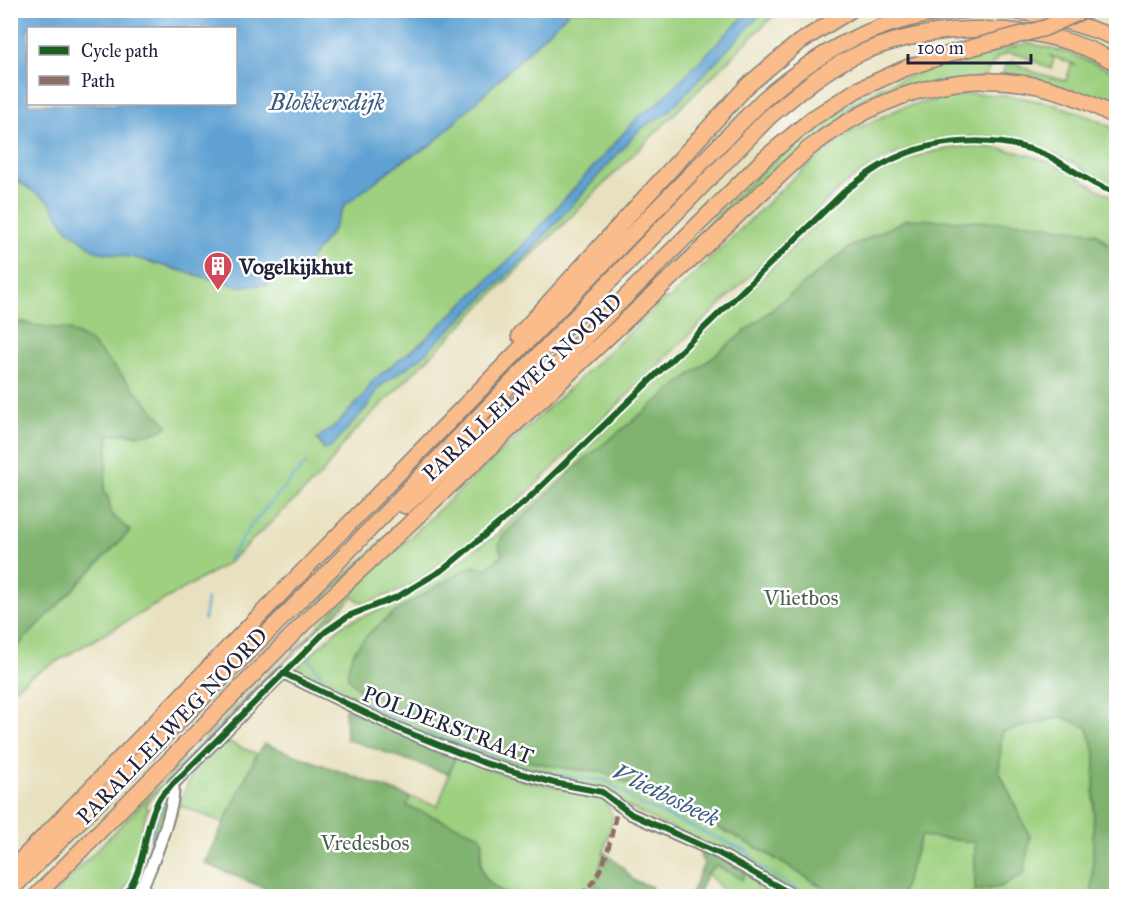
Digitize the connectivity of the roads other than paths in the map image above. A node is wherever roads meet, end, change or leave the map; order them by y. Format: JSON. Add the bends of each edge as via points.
{"nodes":[{"id":1,"x":851,"y":10,"type":"edge"},
{"id":2,"x":969,"y":10,"type":"edge"},
{"id":3,"x":1004,"y":10,"type":"edge"},
{"id":4,"x":1084,"y":10,"type":"edge"},
{"id":5,"x":1116,"y":38,"type":"edge"},
{"id":6,"x":1116,"y":63,"type":"edge"},
{"id":7,"x":1116,"y":117,"type":"edge"},
{"id":8,"x":1116,"y":126,"type":"edge"},
{"id":9,"x":455,"y":414,"type":"junction"},
{"id":10,"x":336,"y":564,"type":"junction"},
{"id":11,"x":10,"y":871,"type":"edge"},
{"id":12,"x":10,"y":891,"type":"edge"},
{"id":13,"x":36,"y":897,"type":"edge"},
{"id":14,"x":48,"y":897,"type":"edge"},
{"id":15,"x":136,"y":897,"type":"edge"},
{"id":16,"x":795,"y":897,"type":"edge"}],
"edges":[{"from":1,"to":9,"type":"highway","via":[[798,43],[747,86],[515,339]]},
{"from":2,"to":9,"type":"highway","via":[[902,20],[862,33],[792,75]]},
{"from":3,"to":5,"type":"highway","via":[[1080,24]]},
{"from":4,"to":10,"type":"highway","bridge":true,"via":[[1045,28],[906,68],[857,90],[813,118],[765,158],[527,395]]},
{"from":6,"to":10,"type":"highway","via":[[1057,39],[996,29],[950,30],[895,42],[850,58],[769,117]]},
{"from":7,"to":13,"type":"highway","name":"PARALLELWEG NOORD","via":[[1078,98],[995,81],[912,91],[837,126],[308,619]]},
{"from":8,"to":14,"type":"highway","name":"PARALLELWEG NOORD","via":[[1057,100],[984,88],[929,95],[897,104],[839,134],[316,621]]},
{"from":9,"to":11,"type":"highway"},
{"from":10,"to":12,"type":"highway"},
{"from":15,"to":16,"type":"street","name":"POLDERSTRAAT","via":[[174,800],[173,784],[283,672],[397,728],[484,763],[602,792],[631,814],[718,852]]}]}
